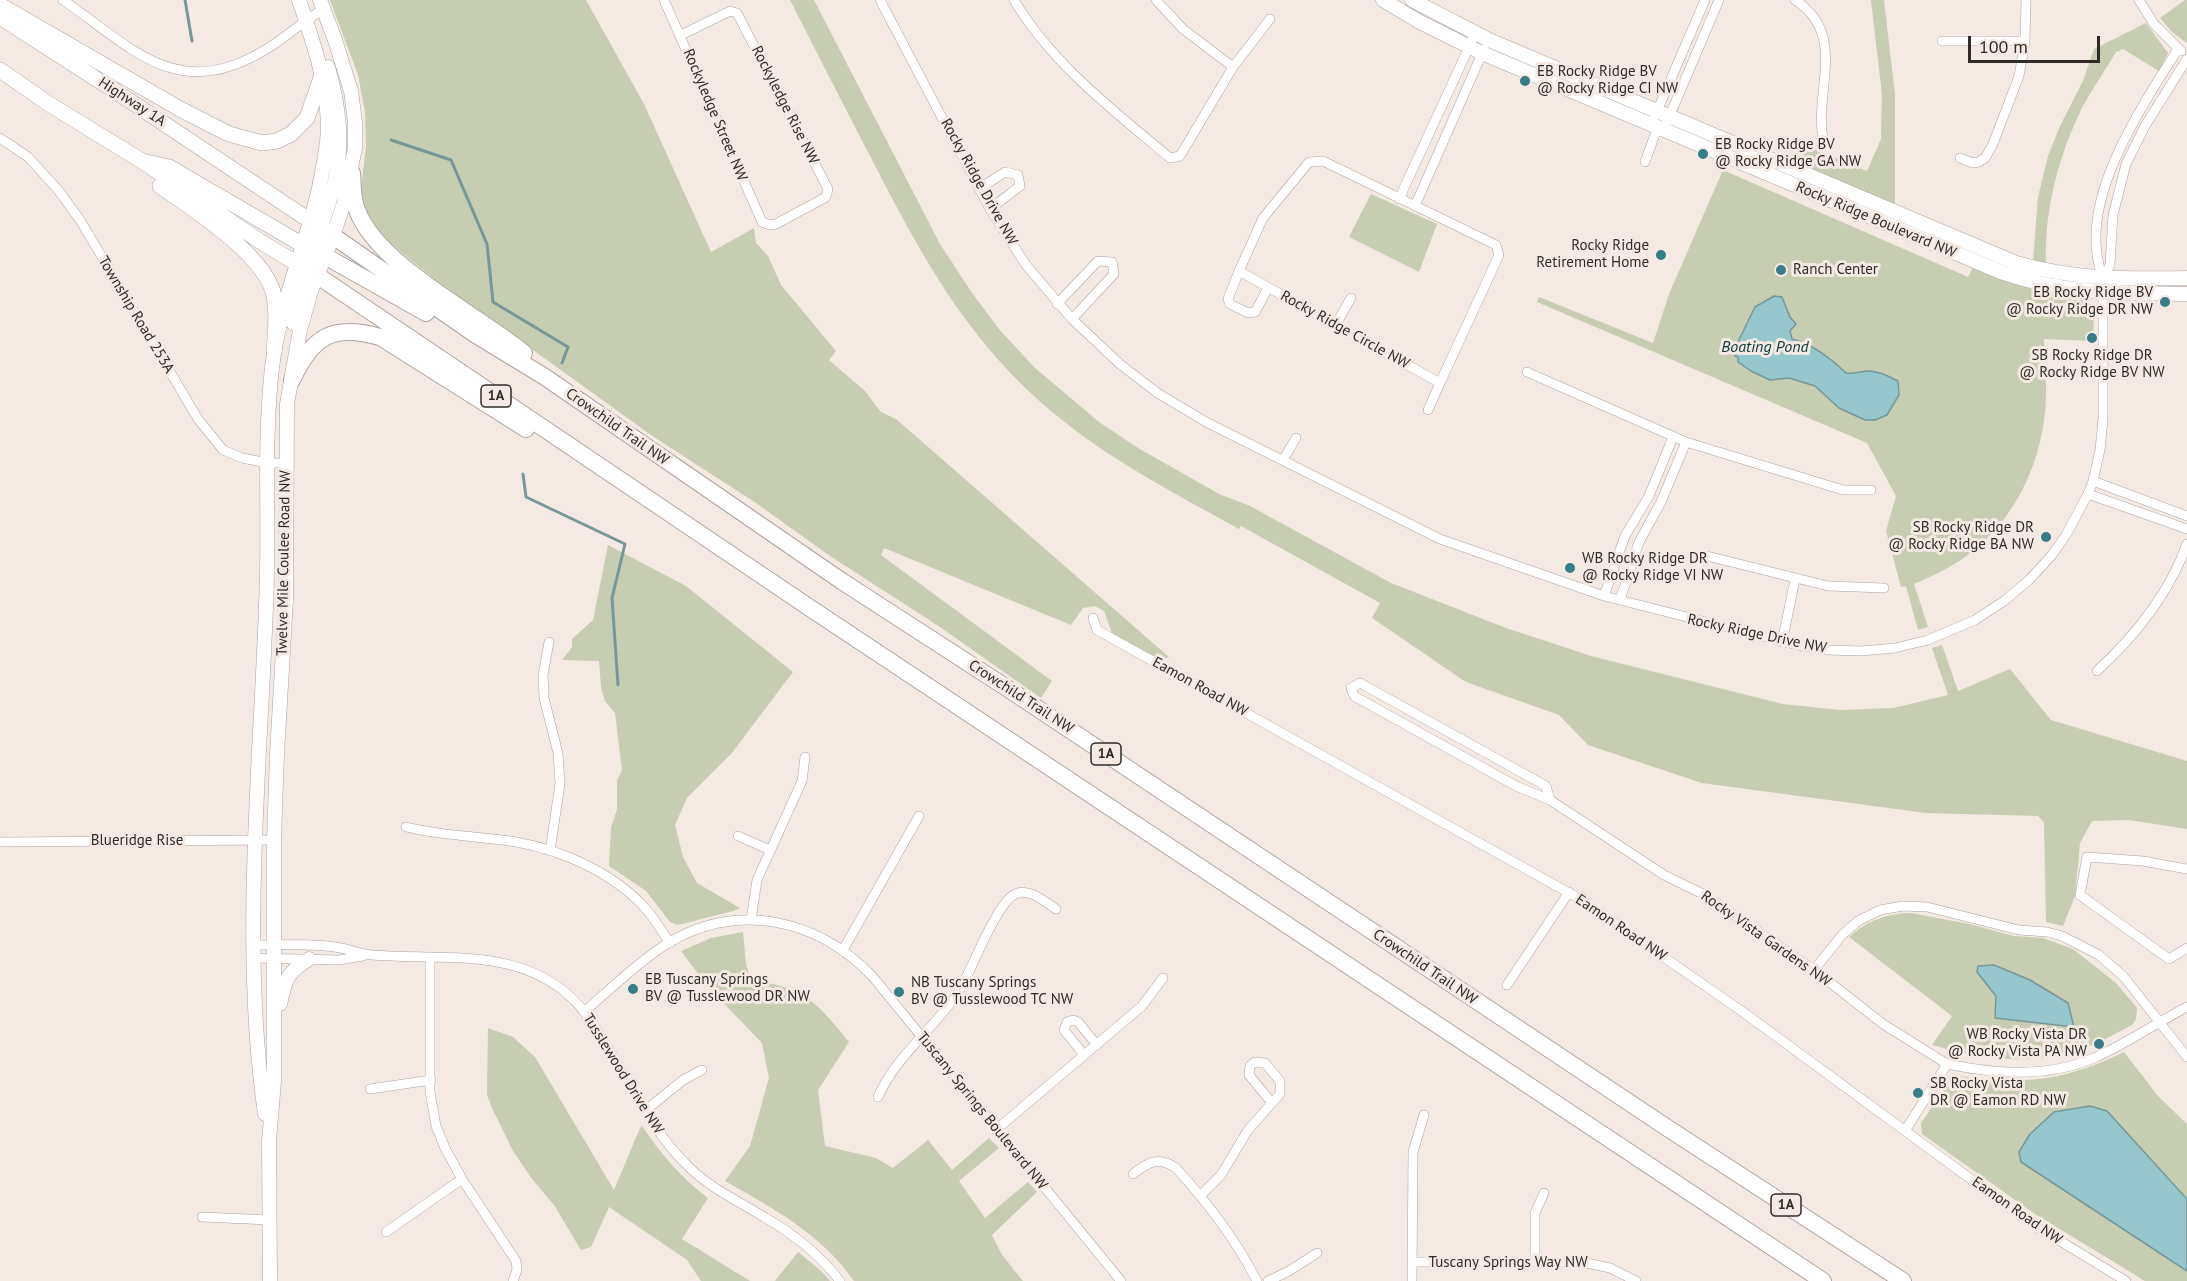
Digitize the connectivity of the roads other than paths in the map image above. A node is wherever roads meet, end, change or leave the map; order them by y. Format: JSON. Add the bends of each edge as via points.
{"nodes":[{"id":1,"x":63,"y":0,"type":"edge"},
{"id":2,"x":299,"y":0,"type":"edge"},
{"id":3,"x":664,"y":0,"type":"edge"},
{"id":4,"x":880,"y":0,"type":"edge"},
{"id":5,"x":1014,"y":0,"type":"edge"},
{"id":6,"x":1156,"y":0,"type":"edge"},
{"id":7,"x":1383,"y":0,"type":"edge"},
{"id":8,"x":1412,"y":0,"type":"edge"},
{"id":9,"x":1705,"y":0,"type":"edge"},
{"id":10,"x":1719,"y":0,"type":"edge"},
{"id":11,"x":1795,"y":0,"type":"edge"},
{"id":12,"x":2026,"y":0,"type":"edge"},
{"id":13,"x":2139,"y":0,"type":"edge"},
{"id":14,"x":0,"y":4,"type":"edge"},
{"id":15,"x":322,"y":4,"type":"edge"},
{"id":16,"x":0,"y":17,"type":"edge"},
{"id":17,"x":305,"y":19,"type":"junction"},
{"id":18,"x":1270,"y":19,"type":"dead end"},
{"id":19,"x":1475,"y":34,"type":"junction"},
{"id":20,"x":681,"y":35,"type":"junction"},
{"id":21,"x":1489,"y":40,"type":"junction"},
{"id":22,"x":313,"y":41,"type":"junction"},
{"id":23,"x":1942,"y":41,"type":"dead end"},
{"id":24,"x":2025,"y":41,"type":"junction"},
{"id":25,"x":1469,"y":47,"type":"junction"},
{"id":26,"x":2178,"y":50,"type":"junction"},
{"id":27,"x":1482,"y":53,"type":"junction"},
{"id":28,"x":2187,"y":57,"type":"edge"},
{"id":29,"x":1233,"y":67,"type":"junction"},
{"id":30,"x":0,"y":70,"type":"edge"},
{"id":31,"x":322,"y":75,"type":"junction"},
{"id":32,"x":65,"y":113,"type":"junction"},
{"id":33,"x":1660,"y":121,"type":"junction"},
{"id":34,"x":0,"y":138,"type":"edge"},
{"id":35,"x":1823,"y":139,"type":"dead end"},
{"id":36,"x":1960,"y":158,"type":"dead end"},
{"id":37,"x":2115,"y":159,"type":"junction"},
{"id":38,"x":142,"y":161,"type":"junction"},
{"id":39,"x":1645,"y":162,"type":"dead end"},
{"id":40,"x":2126,"y":164,"type":"junction"},
{"id":41,"x":352,"y":173,"type":"junction"},
{"id":42,"x":262,"y":189,"type":"joint"},
{"id":43,"x":980,"y":189,"type":"junction"},
{"id":44,"x":1399,"y":199,"type":"junction"},
{"id":45,"x":1414,"y":206,"type":"junction"},
{"id":46,"x":990,"y":209,"type":"junction"},
{"id":47,"x":770,"y":225,"type":"joint"},
{"id":48,"x":321,"y":229,"type":"junction"},
{"id":49,"x":312,"y":257,"type":"junction"},
{"id":50,"x":1239,"y":271,"type":"junction"},
{"id":51,"x":2103,"y":278,"type":"junction"},
{"id":52,"x":2187,"y":278,"type":"edge"},
{"id":53,"x":1269,"y":288,"type":"junction"},
{"id":54,"x":2103,"y":292,"type":"junction"},
{"id":55,"x":2187,"y":294,"type":"edge"},
{"id":56,"x":1351,"y":298,"type":"dead end"},
{"id":57,"x":1057,"y":304,"type":"junction"},
{"id":58,"x":1072,"y":319,"type":"junction"},
{"id":59,"x":1336,"y":324,"type":"junction"},
{"id":60,"x":476,"y":335,"type":"junction"},
{"id":61,"x":274,"y":351,"type":"junction"},
{"id":62,"x":1527,"y":372,"type":"dead end"},
{"id":63,"x":545,"y":377,"type":"junction"},
{"id":64,"x":292,"y":380,"type":"junction"},
{"id":65,"x":1440,"y":383,"type":"junction"},
{"id":66,"x":287,"y":404,"type":"junction"},
{"id":67,"x":1428,"y":410,"type":"dead end"},
{"id":68,"x":1296,"y":438,"type":"dead end"},
{"id":69,"x":1679,"y":439,"type":"junction"},
{"id":70,"x":1283,"y":460,"type":"junction"},
{"id":71,"x":268,"y":463,"type":"junction"},
{"id":72,"x":287,"y":463,"type":"junction"},
{"id":73,"x":2093,"y":481,"type":"junction"},
{"id":74,"x":1871,"y":490,"type":"dead end"},
{"id":75,"x":2088,"y":494,"type":"junction"},
{"id":76,"x":1648,"y":496,"type":"junction"},
{"id":77,"x":2142,"y":500,"type":"junction"},
{"id":78,"x":1660,"y":502,"type":"junction"},
{"id":79,"x":2138,"y":511,"type":"junction"},
{"id":80,"x":673,"y":516,"type":"junction"},
{"id":81,"x":2187,"y":516,"type":"edge"},
{"id":82,"x":2187,"y":529,"type":"edge"},
{"id":83,"x":1625,"y":536,"type":"junction"},
{"id":84,"x":1639,"y":542,"type":"junction"},
{"id":85,"x":2187,"y":544,"type":"edge"},
{"id":86,"x":1707,"y":556,"type":"dead end"},
{"id":87,"x":1795,"y":580,"type":"junction"},
{"id":88,"x":1884,"y":588,"type":"dead end"},
{"id":89,"x":1604,"y":596,"type":"junction"},
{"id":90,"x":1620,"y":600,"type":"junction"},
{"id":91,"x":1093,"y":618,"type":"dead end"},
{"id":92,"x":549,"y":642,"type":"dead end"},
{"id":93,"x":1782,"y":642,"type":"junction"},
{"id":94,"x":2097,"y":671,"type":"dead end"},
{"id":95,"x":806,"y":757,"type":"dead end"},
{"id":96,"x":1550,"y":800,"type":"junction"},
{"id":97,"x":919,"y":816,"type":"dead end"},
{"id":98,"x":406,"y":827,"type":"dead end"},
{"id":99,"x":738,"y":836,"type":"dead end"},
{"id":100,"x":255,"y":840,"type":"junction"},
{"id":101,"x":274,"y":840,"type":"junction"},
{"id":102,"x":0,"y":842,"type":"edge"},
{"id":103,"x":770,"y":850,"type":"junction"},
{"id":104,"x":550,"y":851,"type":"junction"},
{"id":105,"x":2187,"y":869,"type":"edge"},
{"id":106,"x":1569,"y":892,"type":"junction"},
{"id":107,"x":1056,"y":909,"type":"dead end"},
{"id":108,"x":752,"y":920,"type":"junction"},
{"id":109,"x":670,"y":943,"type":"junction"},
{"id":110,"x":2187,"y":948,"type":"edge"},
{"id":111,"x":843,"y":950,"type":"junction"},
{"id":112,"x":255,"y":951,"type":"junction"},
{"id":113,"x":275,"y":951,"type":"junction"},
{"id":114,"x":369,"y":955,"type":"junction"},
{"id":115,"x":430,"y":958,"type":"junction"},
{"id":116,"x":309,"y":959,"type":"junction"},
{"id":117,"x":1814,"y":970,"type":"junction"},
{"id":118,"x":1162,"y":978,"type":"dead end"},
{"id":119,"x":1507,"y":985,"type":"dead end"},
{"id":120,"x":2187,"y":1007,"type":"edge"},
{"id":121,"x":584,"y":1012,"type":"junction"},
{"id":122,"x":2158,"y":1022,"type":"junction"},
{"id":123,"x":922,"y":1037,"type":"junction"},
{"id":124,"x":274,"y":1039,"type":"junction"},
{"id":125,"x":1096,"y":1045,"type":"junction"},
{"id":126,"x":1084,"y":1055,"type":"junction"},
{"id":127,"x":2187,"y":1057,"type":"edge"},
{"id":128,"x":1947,"y":1064,"type":"junction"},
{"id":129,"x":702,"y":1070,"type":"dead end"},
{"id":130,"x":431,"y":1080,"type":"junction"},
{"id":131,"x":370,"y":1089,"type":"dead end"},
{"id":132,"x":878,"y":1097,"type":"dead end"},
{"id":133,"x":1272,"y":1103,"type":"dead end"},
{"id":134,"x":646,"y":1110,"type":"junction"},
{"id":135,"x":1424,"y":1115,"type":"dead end"},
{"id":136,"x":997,"y":1129,"type":"junction"},
{"id":137,"x":1905,"y":1131,"type":"junction"},
{"id":138,"x":269,"y":1141,"type":"junction"},
{"id":139,"x":1133,"y":1174,"type":"dead end"},
{"id":140,"x":462,"y":1179,"type":"junction"},
{"id":141,"x":1544,"y":1193,"type":"dead end"},
{"id":142,"x":1201,"y":1195,"type":"junction"},
{"id":143,"x":202,"y":1217,"type":"dead end"},
{"id":144,"x":270,"y":1220,"type":"junction"},
{"id":145,"x":386,"y":1232,"type":"dead end"},
{"id":146,"x":1317,"y":1253,"type":"dead end"},
{"id":147,"x":1534,"y":1262,"type":"junction"},
{"id":148,"x":1412,"y":1263,"type":"junction"},
{"id":149,"x":270,"y":1281,"type":"edge"},
{"id":150,"x":513,"y":1281,"type":"edge"},
{"id":151,"x":840,"y":1281,"type":"edge"},
{"id":152,"x":1120,"y":1281,"type":"edge"},
{"id":153,"x":1257,"y":1281,"type":"edge"},
{"id":154,"x":1268,"y":1281,"type":"edge"},
{"id":155,"x":1412,"y":1281,"type":"edge"},
{"id":156,"x":1636,"y":1281,"type":"edge"},
{"id":157,"x":1823,"y":1281,"type":"edge"},
{"id":158,"x":1903,"y":1281,"type":"edge"},
{"id":159,"x":2126,"y":1281,"type":"edge"}],
"edges":[{"from":1,"to":17,"type":"street","via":[[144,58],[170,69],[200,72],[230,67],[264,51]]},
{"from":2,"to":17,"type":"street","name":"Twelve Mile Coulee Road NW"},
{"from":3,"to":20,"type":"street","name":"Rockyledge Street NW"},
{"from":4,"to":43,"type":"street","name":"Rocky Ridge Drive NW"},
{"from":5,"to":29,"type":"street","via":[[1053,53],[1092,93],[1170,158],[1180,156]]},
{"from":6,"to":29,"type":"street","via":[[1183,29]]},
{"from":7,"to":25,"type":"street","name":"Rocky Ridge Boulevard NW"},
{"from":8,"to":19,"type":"street","name":"Rocky Ridge Boulevard NW"},
{"from":9,"to":33,"type":"street"},
{"from":10,"to":33,"type":"street"},
{"from":11,"to":35,"type":"street","via":[[1818,21],[1823,35]]},
{"from":12,"to":24,"type":"street"},
{"from":13,"to":26,"type":"street"},
{"from":14,"to":31,"type":"main road","via":[[180,109],[229,134],[262,143],[291,134],[308,118]]},
{"from":15,"to":17,"type":"street"},
{"from":15,"to":41,"type":"street","name":"Twelve Mile Coulee Road NW","via":[[351,92],[355,122]]},
{"from":16,"to":42,"type":"main road","name":"Highway 1A","number":"1A"},
{"from":17,"to":22,"type":"street","name":"Twelve Mile Coulee Road NW"},
{"from":18,"to":29,"type":"street"},
{"from":19,"to":21,"type":"street","name":"Rocky Ridge Boulevard NW"},
{"from":19,"to":25,"type":"street"},
{"from":20,"to":47,"type":"street","name":"Rockyledge Street NW","via":[[762,222]]},
{"from":20,"to":47,"type":"street","name":"Rockyledge Rise NW","via":[[730,11],[737,13],[828,189],[826,197]]},
{"from":21,"to":27,"type":"street"},
{"from":21,"to":33,"type":"street","name":"Rocky Ridge Boulevard NW"},
{"from":22,"to":31,"type":"street","name":"Twelve Mile Coulee Road NW"},
{"from":22,"to":48,"type":"street","via":[[327,63],[341,135],[335,184]]},
{"from":23,"to":24,"type":"street"},
{"from":24,"to":36,"type":"street","via":[[2019,76],[1985,158],[1973,163]]},
{"from":25,"to":27,"type":"street","name":"Rocky Ridge Boulevard NW"},
{"from":25,"to":44,"type":"street"},
{"from":26,"to":28,"type":"street"},
{"from":26,"to":37,"type":"street","name":"Rocky Ridge Drive NW"},
{"from":27,"to":33,"type":"street","name":"Rocky Ridge Boulevard NW"},
{"from":27,"to":45,"type":"street"},
{"from":28,"to":40,"type":"street","name":"Rocky Ridge Drive NW"},
{"from":30,"to":32,"type":"main road","number":"1A"},
{"from":31,"to":48,"type":"street","name":"Twelve Mile Coulee Road NW","via":[[328,127]]},
{"from":32,"to":38,"type":"main road","number":"1A"},
{"from":32,"to":61,"type":"main road","via":[[77,127],[233,240],[261,268],[274,294]]},
{"from":33,"to":39,"type":"street"},
{"from":33,"to":51,"type":"street","name":"Rocky Ridge Boulevard NW","via":[[2016,263],[2059,274]]},
{"from":33,"to":54,"type":"street","name":"Rocky Ridge Boulevard NW","via":[[2002,273],[2058,288]]},
{"from":34,"to":71,"type":"street","name":"Township Road 253A","via":[[28,157],[80,220],[198,419],[223,450]]},
{"from":37,"to":40,"type":"street"},
{"from":37,"to":51,"type":"street","name":"Rocky Ridge Drive NW","via":[[2097,230],[2096,261]]},
{"from":38,"to":49,"type":"main road","via":[[169,167]]},
{"from":38,"to":49,"type":"main road","number":"1A","via":[[261,242]]},
{"from":40,"to":51,"type":"street","name":"Rocky Ridge Drive NW","via":[[2113,215],[2110,265]]},
{"from":41,"to":48,"type":"street","name":"Twelve Mile Coulee Road NW"},
{"from":41,"to":63,"type":"highway","via":[[357,209],[374,240],[421,279],[524,352]]},
{"from":42,"to":48,"type":"main road","name":"Crowchild Trail NW","number":"1A"},
{"from":43,"to":46,"type":"street","name":"Rocky Ridge Drive NW"},
{"from":43,"to":46,"type":"street","via":[[1005,172],[1018,175],[1020,186]]},
{"from":44,"to":45,"type":"street"},
{"from":44,"to":50,"type":"street","via":[[1323,161],[1309,162],[1263,218]]},
{"from":45,"to":65,"type":"street","via":[[1496,245],[1499,255]]},
{"from":46,"to":57,"type":"street","name":"Rocky Ridge Drive NW"},
{"from":48,"to":49,"type":"main road"},
{"from":48,"to":49,"type":"street","name":"Twelve Mile Coulee Road NW"},
{"from":48,"to":60,"type":"highway","name":"Crowchild Trail NW","number":"1A"},
{"from":49,"to":60,"type":"highway"},
{"from":49,"to":61,"type":"street","name":"Twelve Mile Coulee Road NW"},
{"from":49,"to":64,"type":"street","name":"Twelve Mile Coulee Road NW"},
{"from":49,"to":66,"type":"street","via":[[289,342],[285,366]]},
{"from":49,"to":80,"type":"highway","number":"1A"},
{"from":50,"to":53,"type":"street","name":"Rocky Ridge Circle NW"},
{"from":50,"to":53,"type":"street","via":[[1228,298],[1230,304],[1248,313],[1255,312]]},
{"from":51,"to":52,"type":"street","name":"Rocky Ridge Boulevard NW"},
{"from":51,"to":54,"type":"street","name":"Rocky Ridge Drive NW"},
{"from":53,"to":59,"type":"street","name":"Rocky Ridge Circle NW"},
{"from":54,"to":55,"type":"street","name":"Rocky Ridge Boulevard NW"},
{"from":54,"to":73,"type":"street","name":"Rocky Ridge Drive NW","via":[[2103,419]]},
{"from":56,"to":59,"type":"street"},
{"from":57,"to":58,"type":"street","name":"Rocky Ridge Drive NW"},
{"from":57,"to":58,"type":"street","via":[[1098,261],[1112,262],[1114,274]]},
{"from":58,"to":70,"type":"street","name":"Rocky Ridge Drive NW","via":[[1159,394]]},
{"from":59,"to":65,"type":"street","name":"Rocky Ridge Circle NW"},
{"from":60,"to":63,"type":"highway","name":"Crowchild Trail NW","number":"1A"},
{"from":61,"to":71,"type":"street","name":"Twelve Mile Coulee Road NW"},
{"from":62,"to":69,"type":"street"},
{"from":63,"to":158,"type":"highway","name":"Crowchild Trail NW","number":"1A","via":[[843,582]]},
{"from":64,"to":66,"type":"street","name":"Twelve Mile Coulee Road NW"},
{"from":64,"to":80,"type":"highway","via":[[306,355],[322,339],[345,332],[380,337],[654,510]]},
{"from":65,"to":67,"type":"street"},
{"from":66,"to":72,"type":"street","name":"Twelve Mile Coulee Road NW"},
{"from":68,"to":70,"type":"street"},
{"from":69,"to":74,"type":"street","via":[[1843,490]]},
{"from":69,"to":76,"type":"street"},
{"from":69,"to":78,"type":"street"},
{"from":70,"to":89,"type":"street","name":"Rocky Ridge Drive NW","via":[[1440,539]]},
{"from":71,"to":72,"type":"street","name":"Township Road 253A"},
{"from":71,"to":100,"type":"street","name":"Twelve Mile Coulee Road NW","via":[[267,604]]},
{"from":72,"to":101,"type":"street","name":"Twelve Mile Coulee Road NW","via":[[286,600]]},
{"from":73,"to":75,"type":"street","name":"Rocky Ridge Drive NW"},
{"from":73,"to":77,"type":"street"},
{"from":75,"to":79,"type":"street"},
{"from":75,"to":93,"type":"street","name":"Rocky Ridge Drive NW","via":[[2066,535],[2041,568],[2004,601],[1960,627],[1928,640],[1878,650],[1828,650]]},
{"from":76,"to":78,"type":"street"},
{"from":76,"to":83,"type":"street"},
{"from":77,"to":79,"type":"street"},
{"from":77,"to":81,"type":"street"},
{"from":78,"to":84,"type":"street"},
{"from":79,"to":82,"type":"street"},
{"from":80,"to":157,"type":"highway","number":"1A"},
{"from":83,"to":84,"type":"street"},
{"from":83,"to":89,"type":"street"},
{"from":84,"to":90,"type":"street"},
{"from":85,"to":94,"type":"street","via":[[2148,616]]},
{"from":86,"to":87,"type":"street"},
{"from":87,"to":88,"type":"street","via":[[1828,586]]},
{"from":87,"to":93,"type":"street"},
{"from":89,"to":90,"type":"street","name":"Rocky Ridge Drive NW"},
{"from":90,"to":93,"type":"street","name":"Rocky Ridge Drive NW"},
{"from":91,"to":106,"type":"street","name":"Eamon Road NW","via":[[1097,630]]},
{"from":92,"to":104,"type":"street","via":[[543,675],[544,698],[558,753],[560,784]]},
{"from":95,"to":103,"type":"street","via":[[802,781]]},
{"from":96,"to":96,"type":"street","name":"Rocky Vista Gardens NW","via":[[1546,786],[1360,683],[1351,688],[1354,696],[1516,786]]},
{"from":96,"to":117,"type":"street","name":"Rocky Vista Gardens NW","via":[[1664,874],[1705,895]]},
{"from":97,"to":111,"type":"street"},
{"from":98,"to":104,"type":"street","via":[[517,842]]},
{"from":99,"to":103,"type":"street"},
{"from":100,"to":101,"type":"street","name":"Blueridge Rise"},
{"from":100,"to":102,"type":"street","name":"Blueridge Rise"},
{"from":100,"to":112,"type":"street","name":"Twelve Mile Coulee Road NW"},
{"from":101,"to":113,"type":"street","name":"Twelve Mile Coulee Road NW"},
{"from":103,"to":108,"type":"street","via":[[756,886]]},
{"from":104,"to":109,"type":"street","via":[[621,886],[646,909]]},
{"from":105,"to":110,"type":"street","via":[[2087,857],[2080,895],[2169,959]]},
{"from":106,"to":119,"type":"street"},
{"from":106,"to":137,"type":"street","name":"Eamon Road NW","via":[[1743,1012]]},
{"from":107,"to":123,"type":"street","via":[[1028,892],[1010,897],[954,999]]},
{"from":108,"to":109,"type":"street","name":"Tuscany Springs Boulevard NW","via":[[697,929]]},
{"from":108,"to":111,"type":"street","name":"Tuscany Springs Boulevard NW","via":[[804,929]]},
{"from":109,"to":121,"type":"street","name":"Tuscany Springs Boulevard NW"},
{"from":111,"to":123,"type":"street","name":"Tuscany Springs Boulevard NW","via":[[873,977]]},
{"from":112,"to":113,"type":"street","name":"Tusslewood Drive NW"},
{"from":112,"to":138,"type":"street","name":"Twelve Mile Coulee Road NW","via":[[256,1023]]},
{"from":113,"to":114,"type":"street","name":"Tusslewood Drive NW","via":[[340,948]]},
{"from":113,"to":116,"type":"street","name":"Tusslewood Drive NW"},
{"from":113,"to":124,"type":"street","name":"Twelve Mile Coulee Road NW"},
{"from":114,"to":115,"type":"street","name":"Tusslewood Drive NW"},
{"from":114,"to":116,"type":"street","name":"Tusslewood Drive NW"},
{"from":115,"to":121,"type":"street","name":"Tusslewood Drive NW","via":[[477,959],[528,970],[558,987]]},
{"from":115,"to":130,"type":"street"},
{"from":116,"to":124,"type":"street","via":[[289,974]]},
{"from":117,"to":122,"type":"street","via":[[1858,921],[1880,910],[1927,907],[2019,930],[2062,936],[2099,955],[2124,977]]},
{"from":117,"to":128,"type":"street","name":"Rocky Vista Gardens NW","via":[[1883,1024]]},
{"from":118,"to":125,"type":"street","via":[[1149,998]]},
{"from":120,"to":122,"type":"street"},
{"from":121,"to":134,"type":"street","name":"Tusslewood Drive NW"},
{"from":122,"to":127,"type":"street"},
{"from":122,"to":128,"type":"street","via":[[2092,1059],[2064,1068],[2003,1073]]},
{"from":123,"to":132,"type":"street","via":[[886,1079]]},
{"from":123,"to":136,"type":"street","name":"Tuscany Springs Boulevard NW"},
{"from":124,"to":138,"type":"street","name":"Twelve Mile Coulee Road NW"},
{"from":125,"to":126,"type":"street"},
{"from":125,"to":126,"type":"street","via":[[1078,1022],[1067,1022],[1064,1030]]},
{"from":126,"to":136,"type":"street"},
{"from":128,"to":137,"type":"street"},
{"from":129,"to":134,"type":"street"},
{"from":130,"to":131,"type":"street"},
{"from":130,"to":140,"type":"street","via":[[436,1126]]},
{"from":133,"to":142,"type":"street","via":[[1245,1135],[1221,1175]]},
{"from":134,"to":151,"type":"street","name":"Tusslewood Drive NW","via":[[675,1154],[701,1179],[779,1226],[815,1254]]},
{"from":135,"to":148,"type":"street","via":[[1413,1152]]},
{"from":136,"to":152,"type":"street","name":"Tuscany Springs Boulevard NW"},
{"from":137,"to":159,"type":"street","name":"Eamon Road NW","via":[[2032,1224]]},
{"from":138,"to":144,"type":"street","name":"Twelve Mile Coulee Road NW"},
{"from":139,"to":142,"type":"street","via":[[1147,1163],[1163,1161],[1176,1168]]},
{"from":140,"to":145,"type":"street"},
{"from":140,"to":150,"type":"street","via":[[514,1257],[517,1270]]},
{"from":141,"to":147,"type":"street","via":[[1535,1213]]},
{"from":142,"to":153,"type":"street","via":[[1227,1229]]},
{"from":143,"to":144,"type":"street"},
{"from":144,"to":149,"type":"street","name":"Twelve Mile Coulee Road NW"},
{"from":146,"to":154,"type":"street"},
{"from":147,"to":148,"type":"street","name":"Tuscany Springs Way NW"},
{"from":147,"to":156,"type":"street","name":"Tuscany Springs Way NW","via":[[1592,1263]]},
{"from":148,"to":155,"type":"street"}]}
